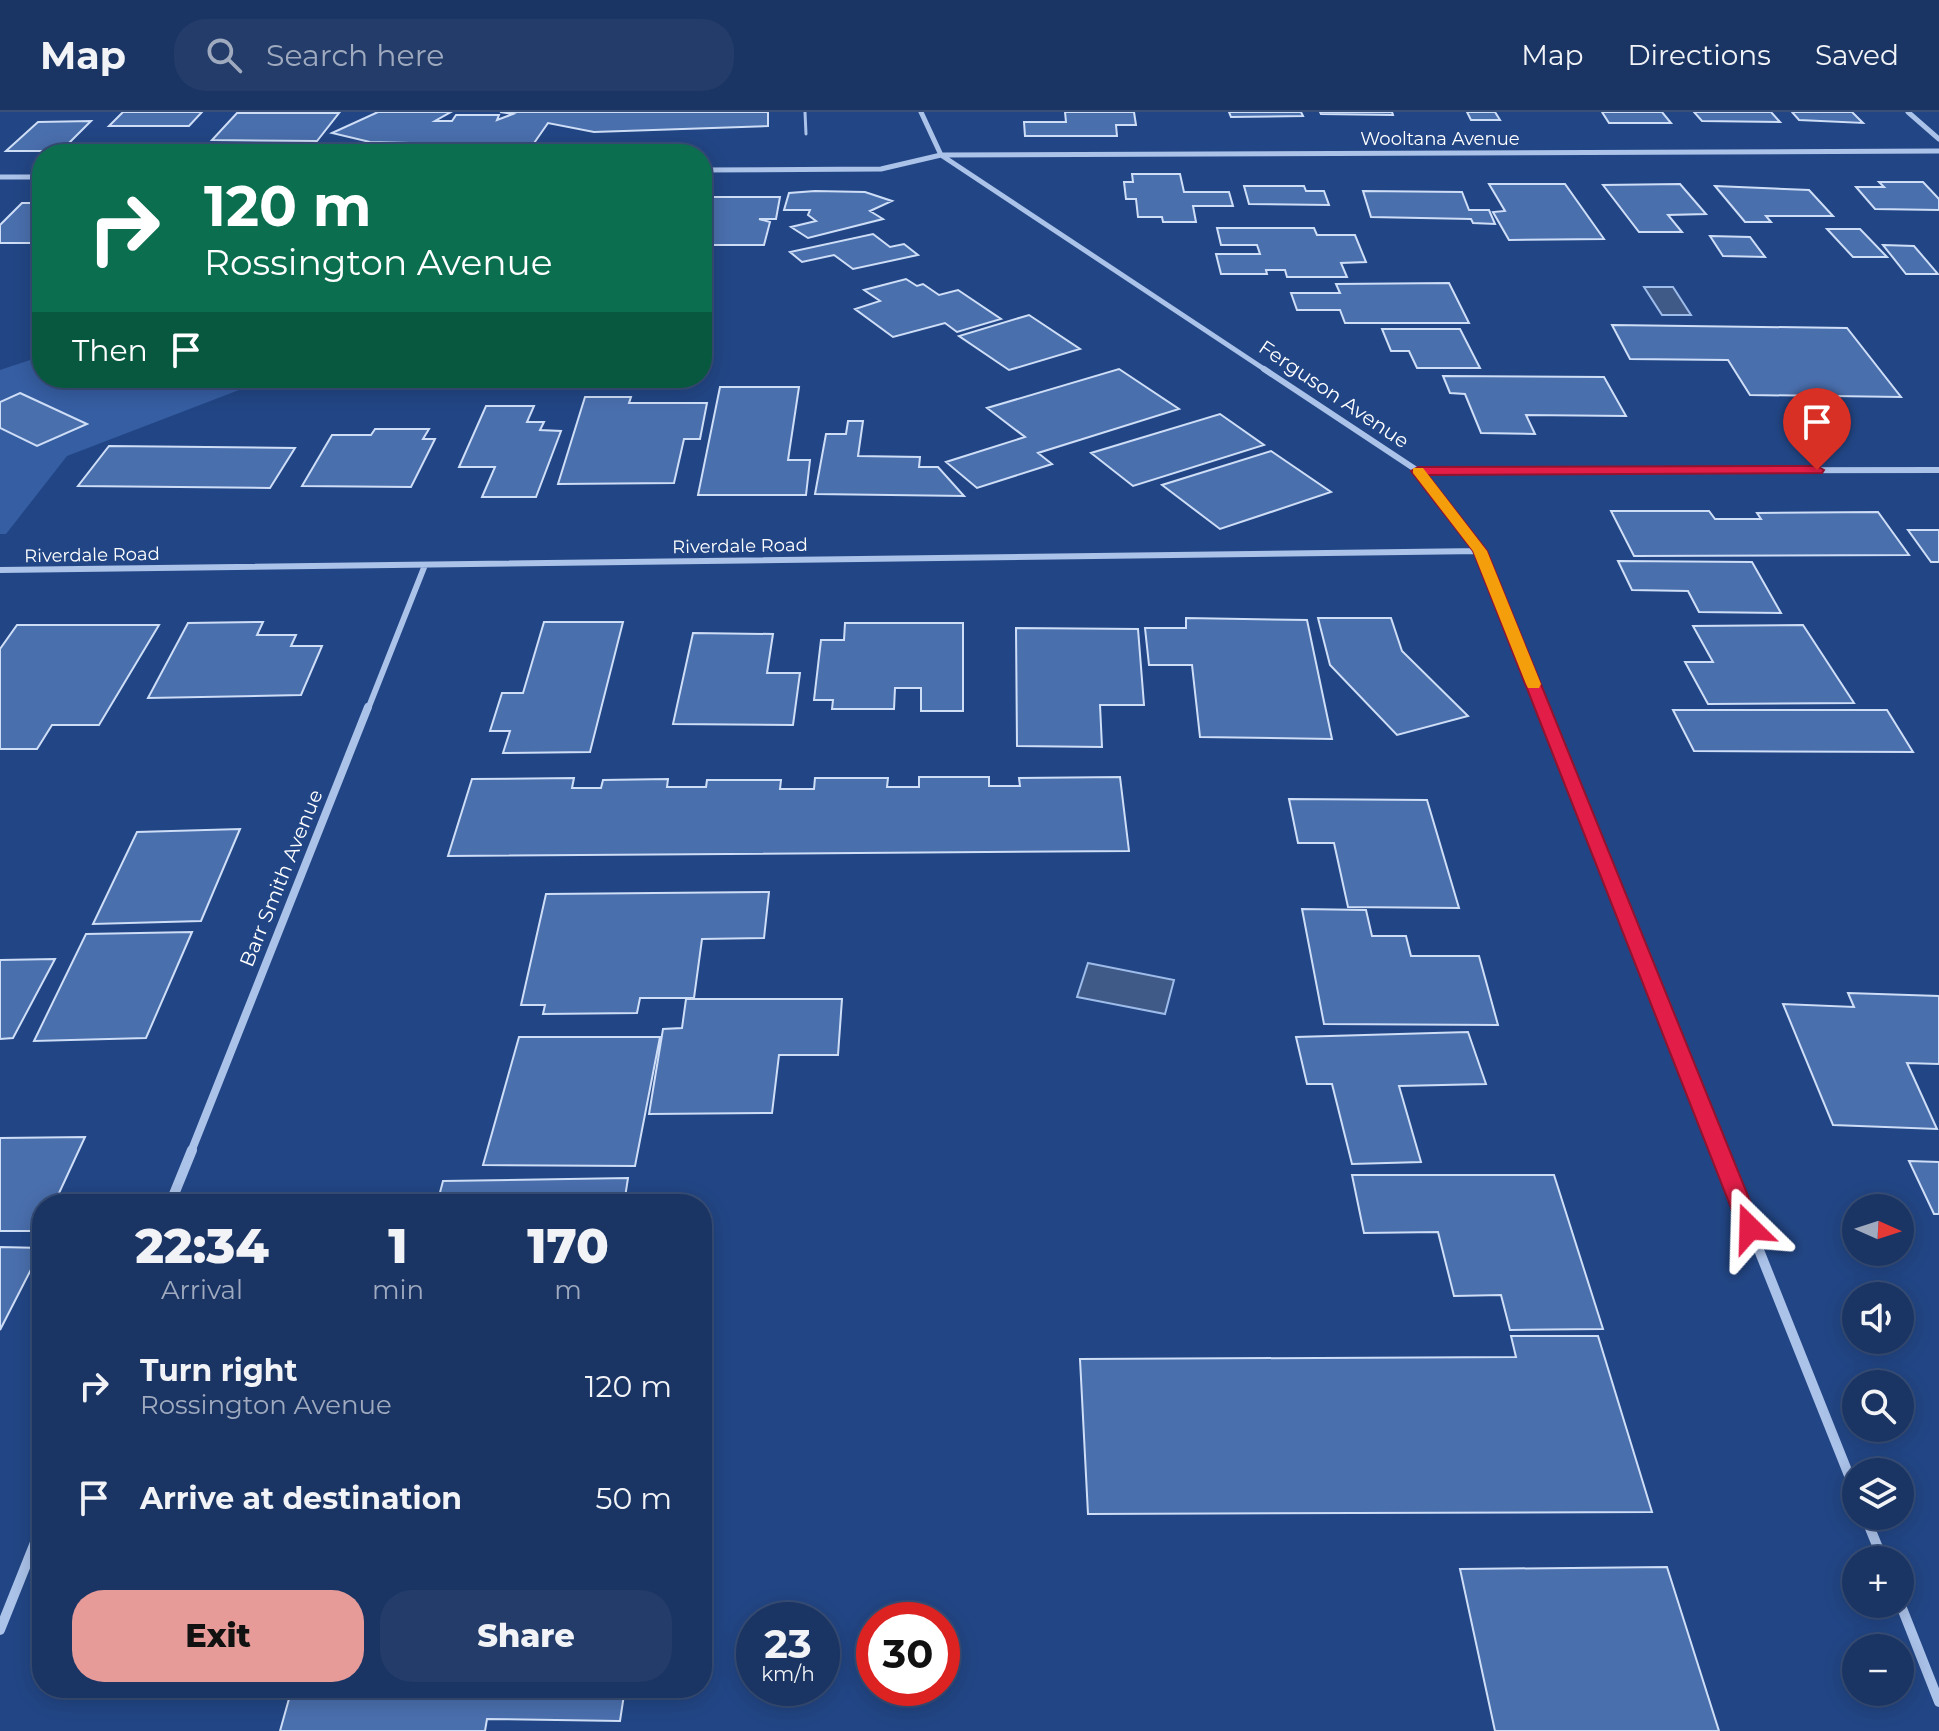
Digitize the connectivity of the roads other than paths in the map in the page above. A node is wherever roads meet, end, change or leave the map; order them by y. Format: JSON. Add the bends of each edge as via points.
{"nodes":[{"id":1,"x":805,"y":112,"type":"edge"},
{"id":2,"x":921,"y":112,"type":"edge"},
{"id":3,"x":1908,"y":112,"type":"edge"},
{"id":4,"x":806,"y":134,"type":"dead end"},
{"id":5,"x":1939,"y":139,"type":"edge"},
{"id":6,"x":1939,"y":151,"type":"edge"},
{"id":7,"x":941,"y":155,"type":"junction"},
{"id":8,"x":712,"y":170,"type":"edge"},
{"id":9,"x":0,"y":177,"type":"edge"},
{"id":10,"x":32,"y":177,"type":"edge"},
{"id":11,"x":1939,"y":470,"type":"edge"},
{"id":12,"x":1418,"y":471,"type":"junction"},
{"id":13,"x":1480,"y":551,"type":"junction"},
{"id":14,"x":425,"y":565,"type":"junction"},
{"id":15,"x":0,"y":570,"type":"edge"},
{"id":16,"x":174,"y":1194,"type":"edge"},
{"id":17,"x":1842,"y":1458,"type":"edge"},
{"id":18,"x":32,"y":1550,"type":"edge"},
{"id":19,"x":1906,"y":1618,"type":"edge"},
{"id":20,"x":0,"y":1630,"type":"edge"},
{"id":21,"x":1939,"y":1702,"type":"edge"}],
"edges":[{"from":1,"to":4,"type":"lane"},
{"from":2,"to":7,"type":"street"},
{"from":3,"to":5,"type":"street"},
{"from":6,"to":7,"type":"street","name":"Wooltana Avenue"},
{"from":7,"to":8,"type":"street","name":"Wooltana Avenue","via":[[881,169]]},
{"from":7,"to":12,"type":"street","name":"Ferguson Avenue"},
{"from":9,"to":10,"type":"street"},
{"from":11,"to":12,"type":"street"},
{"from":12,"to":13,"type":"street","name":"Ferguson Avenue"},
{"from":13,"to":14,"type":"street","name":"Riverdale Road"},
{"from":13,"to":17,"type":"street","name":"Ferguson Avenue"},
{"from":14,"to":15,"type":"street","name":"Riverdale Road"},
{"from":14,"to":16,"type":"street","name":"Barr Smith Avenue"},
{"from":18,"to":20,"type":"street"},
{"from":19,"to":21,"type":"street"}]}
